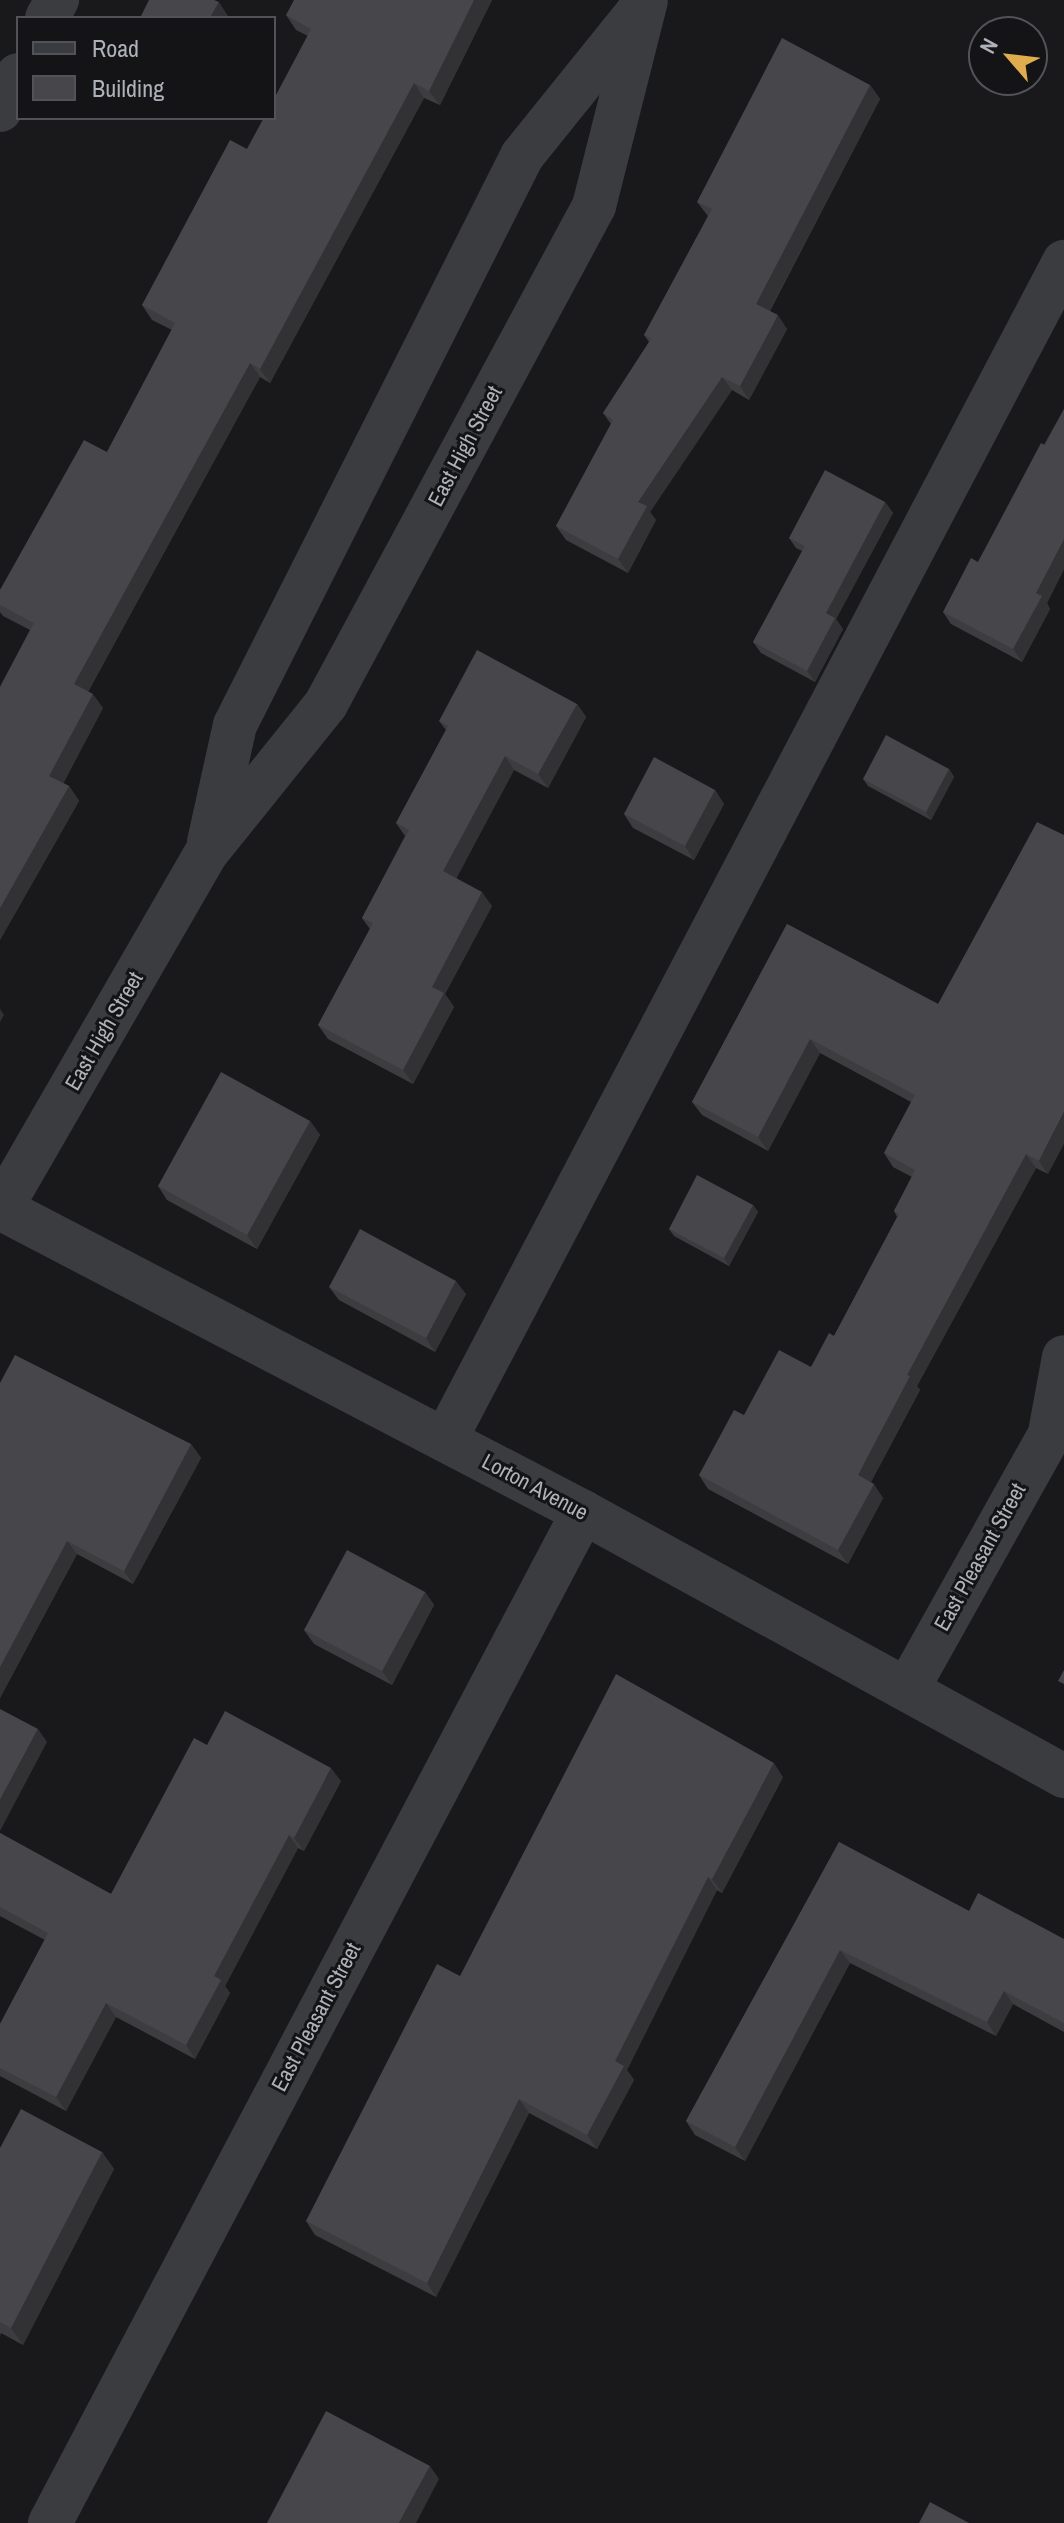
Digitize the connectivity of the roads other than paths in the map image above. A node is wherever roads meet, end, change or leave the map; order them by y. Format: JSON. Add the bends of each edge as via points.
{"nodes":[{"id":1,"x":646,"y":1,"type":"edge"},
{"id":2,"x":16,"y":79,"type":"edge"},
{"id":3,"x":0,"y":110,"type":"edge"},
{"id":4,"x":1064,"y":262,"type":"edge"},
{"id":5,"x":207,"y":852,"type":"junction"},
{"id":6,"x":0,"y":1209,"type":"edge"},
{"id":7,"x":1064,"y":1357,"type":"edge"},
{"id":8,"x":1058,"y":1418,"type":"edge"},
{"id":9,"x":445,"y":1440,"type":"junction"},
{"id":10,"x":583,"y":1512,"type":"junction"},
{"id":11,"x":908,"y":1688,"type":"junction"},
{"id":12,"x":1064,"y":1776,"type":"edge"},
{"id":13,"x":50,"y":2523,"type":"edge"}],
"edges":[{"from":1,"to":5,"type":"street","name":"East High Street","via":[[522,156],[235,725]]},
{"from":1,"to":5,"type":"street","name":"East High Street","via":[[594,206],[326,704]]},
{"from":2,"to":3,"type":"street"},
{"from":4,"to":9,"type":"street"},
{"from":5,"to":6,"type":"street","name":"East High Street"},
{"from":6,"to":9,"type":"street","name":"Lorton Avenue"},
{"from":7,"to":8,"type":"street","name":"East Pleasant Street"},
{"from":8,"to":11,"type":"street","name":"East Pleasant Street"},
{"from":9,"to":10,"type":"street","name":"Lorton Avenue"},
{"from":10,"to":11,"type":"street","name":"Lorton Avenue"},
{"from":10,"to":13,"type":"street","name":"East Pleasant Street"},
{"from":11,"to":12,"type":"street","name":"Lorton Avenue"}]}
